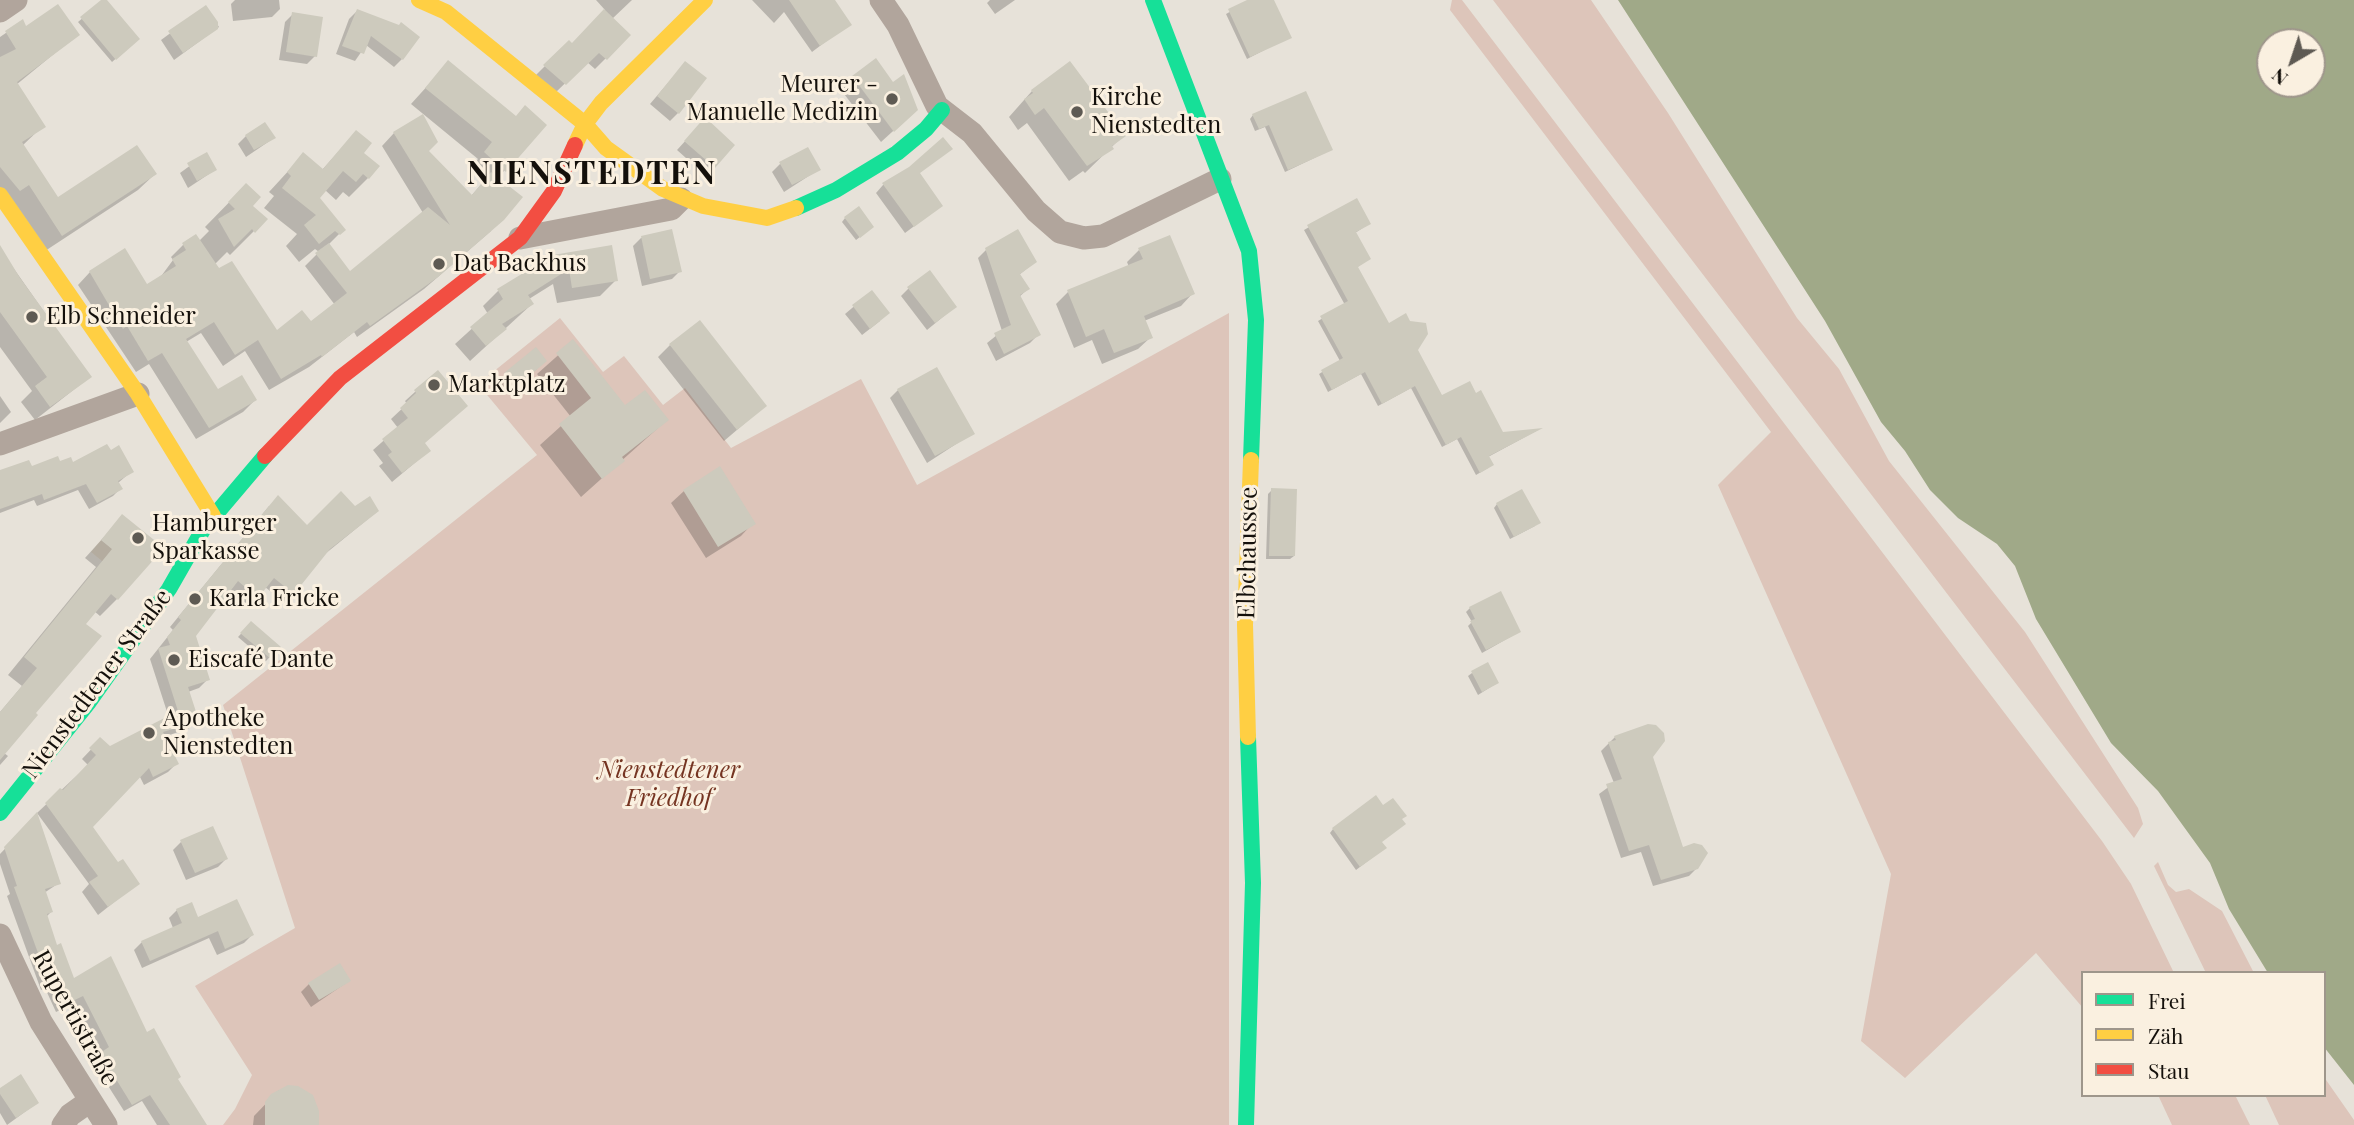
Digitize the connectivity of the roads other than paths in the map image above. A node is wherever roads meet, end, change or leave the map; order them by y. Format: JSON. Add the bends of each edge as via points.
{"nodes":[{"id":1,"x":16,"y":0,"type":"edge"},
{"id":2,"x":419,"y":0,"type":"edge"},
{"id":3,"x":705,"y":0,"type":"edge"},
{"id":4,"x":881,"y":0,"type":"edge"},
{"id":5,"x":1153,"y":0,"type":"edge"},
{"id":6,"x":0,"y":11,"type":"edge"},
{"id":7,"x":942,"y":110,"type":"junction"},
{"id":8,"x":585,"y":124,"type":"junction"},
{"id":9,"x":1220,"y":179,"type":"junction"},
{"id":10,"x":0,"y":195,"type":"edge"},
{"id":11,"x":681,"y":199,"type":"junction"},
{"id":12,"x":520,"y":238,"type":"junction"},
{"id":13,"x":138,"y":394,"type":"junction"},
{"id":14,"x":0,"y":444,"type":"edge"},
{"id":15,"x":213,"y":516,"type":"junction"},
{"id":16,"x":0,"y":813,"type":"edge"},
{"id":17,"x":0,"y":937,"type":"edge"},
{"id":18,"x":90,"y":1101,"type":"junction"},
{"id":19,"x":63,"y":1125,"type":"edge"},
{"id":20,"x":106,"y":1125,"type":"edge"},
{"id":21,"x":1246,"y":1125,"type":"edge"}],
"edges":[{"from":1,"to":6,"type":"street"},
{"from":2,"to":8,"type":"street","via":[[446,12]]},
{"from":3,"to":8,"type":"street","name":"Nienstedtener Straße","via":[[623,79]]},
{"from":4,"to":7,"type":"street"},
{"from":5,"to":9,"type":"street","name":"Elbchaussee"},
{"from":7,"to":9,"type":"street","via":[[972,133],[1046,221],[1068,236],[1094,238],[1113,233]]},
{"from":7,"to":11,"type":"street","via":[[897,153],[836,190],[786,213],[767,218]]},
{"from":8,"to":11,"type":"street","via":[[606,148]]},
{"from":8,"to":12,"type":"street","name":"Nienstedtener Straße","via":[[554,191]]},
{"from":9,"to":21,"type":"street","name":"Elbchaussee","via":[[1255,278],[1245,625],[1253,883]]},
{"from":10,"to":13,"type":"street"},
{"from":11,"to":12,"type":"street","via":[[671,209]]},
{"from":12,"to":15,"type":"street","name":"Nienstedtener Straße","via":[[340,378]]},
{"from":13,"to":14,"type":"street"},
{"from":13,"to":15,"type":"street"},
{"from":15,"to":16,"type":"street","name":"Nienstedtener Straße","via":[[169,589],[100,687]]},
{"from":17,"to":18,"type":"street","name":"Rupertistraße","via":[[41,1022]]},
{"from":18,"to":19,"type":"street"},
{"from":18,"to":20,"type":"street","name":"Rupertistraße"}]}
